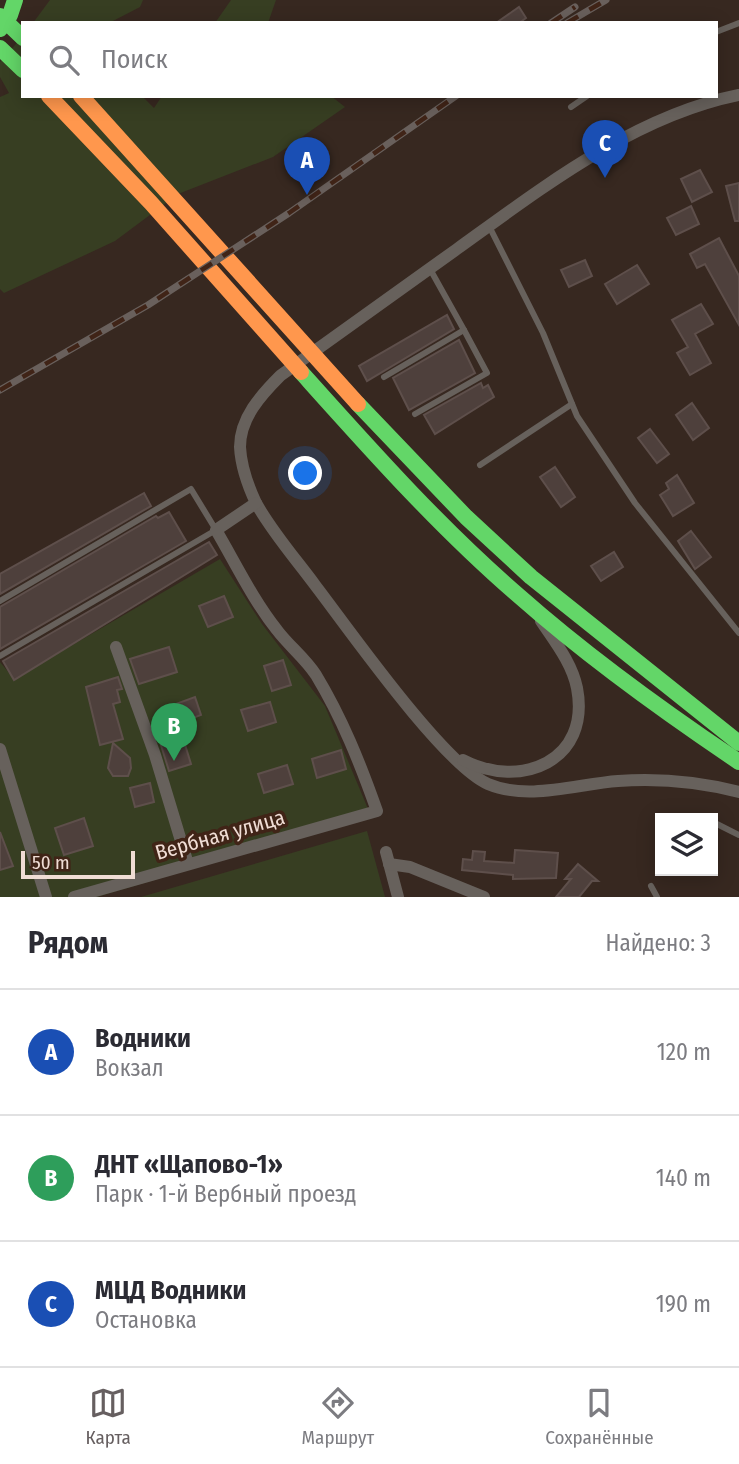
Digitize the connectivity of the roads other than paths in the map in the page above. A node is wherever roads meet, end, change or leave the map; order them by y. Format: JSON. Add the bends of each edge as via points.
{"nodes":[{"id":1,"x":15,"y":0,"type":"edge"},
{"id":2,"x":0,"y":16,"type":"edge"},
{"id":3,"x":739,"y":23,"type":"edge"},
{"id":4,"x":0,"y":29,"type":"edge"},
{"id":5,"x":718,"y":31,"type":"edge"},
{"id":6,"x":21,"y":36,"type":"edge"},
{"id":7,"x":0,"y":48,"type":"edge"},
{"id":8,"x":21,"y":68,"type":"edge"},
{"id":9,"x":739,"y":95,"type":"edge"},
{"id":10,"x":51,"y":98,"type":"edge"},
{"id":11,"x":83,"y":98,"type":"edge"},
{"id":12,"x":584,"y":98,"type":"edge"},
{"id":13,"x":571,"y":107,"type":"dead end"},
{"id":14,"x":489,"y":226,"type":"junction"},
{"id":15,"x":429,"y":269,"type":"junction"},
{"id":16,"x":464,"y":330,"type":"junction"},
{"id":17,"x":384,"y":377,"type":"dead end"},
{"id":18,"x":572,"y":404,"type":"junction"},
{"id":19,"x":415,"y":414,"type":"dead end"},
{"id":20,"x":480,"y":464,"type":"dead end"},
{"id":21,"x":256,"y":503,"type":"junction"},
{"id":22,"x":216,"y":530,"type":"junction"},
{"id":23,"x":0,"y":601,"type":"edge"},
{"id":24,"x":533,"y":608,"type":"junction"},
{"id":25,"x":739,"y":634,"type":"edge"},
{"id":26,"x":116,"y":647,"type":"dead end"},
{"id":27,"x":0,"y":656,"type":"edge"},
{"id":28,"x":739,"y":743,"type":"edge"},
{"id":29,"x":0,"y":749,"type":"edge"},
{"id":30,"x":448,"y":750,"type":"junction"},
{"id":31,"x":739,"y":762,"type":"edge"},
{"id":32,"x":739,"y":792,"type":"edge"},
{"id":33,"x":718,"y":824,"type":"dead end"},
{"id":34,"x":739,"y":835,"type":"edge"},
{"id":35,"x":188,"y":864,"type":"junction"},
{"id":36,"x":651,"y":886,"type":"dead end"},
{"id":37,"x":46,"y":897,"type":"edge"},
{"id":38,"x":74,"y":897,"type":"edge"},
{"id":39,"x":398,"y":897,"type":"edge"},
{"id":40,"x":484,"y":897,"type":"edge"},
{"id":41,"x":657,"y":897,"type":"edge"}],
"edges":[{"from":1,"to":4,"type":"main road"},
{"from":2,"to":6,"type":"main road"},
{"from":3,"to":5,"type":"lane"},
{"from":7,"to":8,"type":"main road"},
{"from":9,"to":14,"type":"street","via":[[679,112],[607,148]]},
{"from":10,"to":24,"type":"main road","via":[[168,221],[402,483]]},
{"from":11,"to":28,"type":"main road","via":[[418,467],[505,555]]},
{"from":12,"to":13,"type":"lane"},
{"from":14,"to":15,"type":"street"},
{"from":14,"to":18,"type":"lane","via":[[543,333]]},
{"from":15,"to":16,"type":"lane"},
{"from":15,"to":21,"type":"street","via":[[281,376],[252,408],[240,446]]},
{"from":16,"to":17,"type":"lane"},
{"from":16,"to":19,"type":"lane","via":[[487,373]]},
{"from":18,"to":20,"type":"lane"},
{"from":18,"to":25,"type":"lane","via":[[635,503]]},
{"from":21,"to":22,"type":"street"},
{"from":21,"to":30,"type":"street","via":[[348,628]]},
{"from":22,"to":23,"type":"lane","via":[[191,489]]},
{"from":22,"to":27,"type":"lane"},
{"from":22,"to":35,"type":"street","name":"Вербная улица","via":[[254,597],[334,705],[377,811]]},
{"from":24,"to":30,"type":"street","via":[[563,654],[576,685],[579,713],[569,741],[549,763],[523,772],[477,767]]},
{"from":24,"to":31,"type":"main road","via":[[648,701]]},
{"from":26,"to":35,"type":"street"},
{"from":29,"to":37,"type":"street"},
{"from":30,"to":32,"type":"street","via":[[486,783],[517,790],[621,780],[672,781]]},
{"from":33,"to":34,"type":"lane"},
{"from":35,"to":38,"type":"street","name":"Вербная улица"},
{"from":36,"to":41,"type":"lane"},
{"from":39,"to":40,"type":"street","via":[[387,858]]}]}
